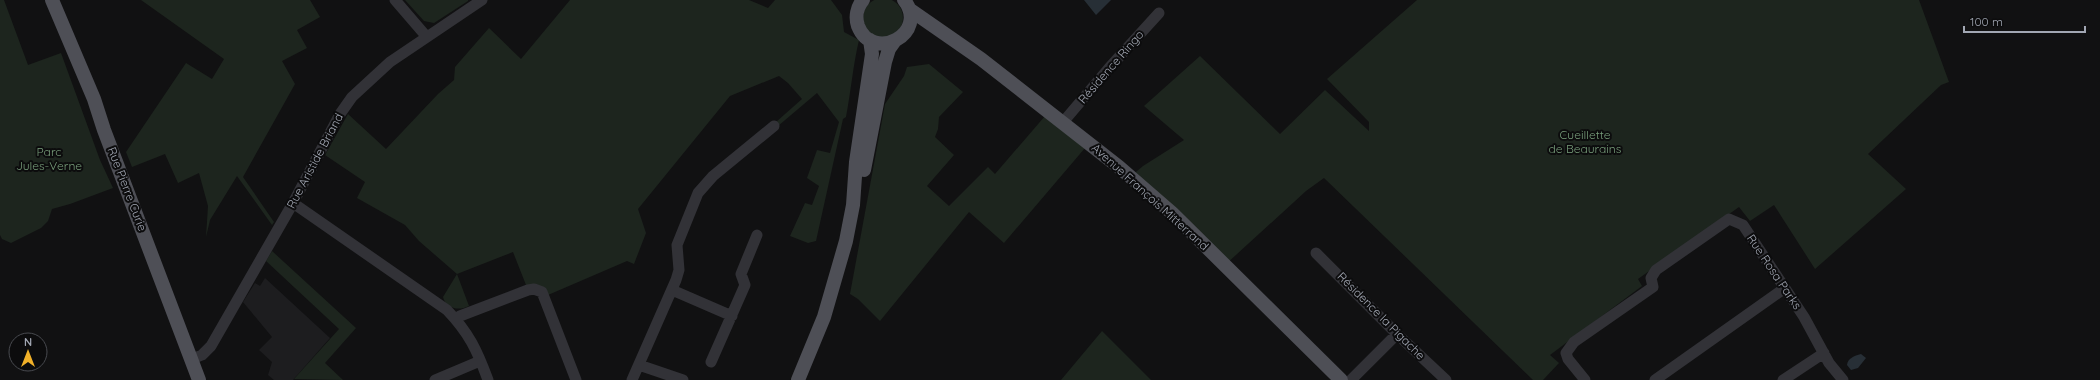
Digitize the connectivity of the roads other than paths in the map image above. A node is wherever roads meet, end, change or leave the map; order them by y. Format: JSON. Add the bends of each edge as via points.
{"nodes":[{"id":1,"x":52,"y":0,"type":"edge"},
{"id":2,"x":395,"y":0,"type":"edge"},
{"id":3,"x":482,"y":0,"type":"edge"},
{"id":4,"x":906,"y":2,"type":"edge"},
{"id":5,"x":857,"y":4,"type":"edge"},
{"id":6,"x":1159,"y":13,"type":"dead end"},
{"id":7,"x":906,"y":31,"type":"junction"},
{"id":8,"x":943,"y":34,"type":"junction"},
{"id":9,"x":426,"y":36,"type":"junction"},
{"id":10,"x":870,"y":40,"type":"junction"},
{"id":11,"x":894,"y":42,"type":"junction"},
{"id":12,"x":1064,"y":121,"type":"junction"},
{"id":13,"x":774,"y":126,"type":"dead end"},
{"id":14,"x":293,"y":203,"type":"junction"},
{"id":15,"x":853,"y":205,"type":"junction"},
{"id":16,"x":757,"y":235,"type":"dead end"},
{"id":17,"x":1316,"y":252,"type":"dead end"},
{"id":18,"x":674,"y":285,"type":"junction"},
{"id":19,"x":1785,"y":288,"type":"junction"},
{"id":20,"x":732,"y":316,"type":"junction"},
{"id":21,"x":456,"y":320,"type":"junction"},
{"id":22,"x":1397,"y":334,"type":"junction"},
{"id":23,"x":1824,"y":353,"type":"junction"},
{"id":24,"x":192,"y":359,"type":"junction"},
{"id":25,"x":480,"y":361,"type":"junction"},
{"id":26,"x":711,"y":362,"type":"dead end"},
{"id":27,"x":639,"y":365,"type":"junction"},
{"id":28,"x":195,"y":378,"type":"edge"},
{"id":29,"x":435,"y":380,"type":"edge"},
{"id":30,"x":488,"y":380,"type":"edge"},
{"id":31,"x":576,"y":380,"type":"edge"},
{"id":32,"x":632,"y":380,"type":"edge"},
{"id":33,"x":683,"y":380,"type":"edge"},
{"id":34,"x":798,"y":380,"type":"edge"},
{"id":35,"x":1341,"y":380,"type":"edge"},
{"id":36,"x":1351,"y":380,"type":"edge"},
{"id":37,"x":1446,"y":380,"type":"edge"},
{"id":38,"x":1585,"y":380,"type":"edge"},
{"id":39,"x":1655,"y":380,"type":"edge"},
{"id":40,"x":1783,"y":380,"type":"edge"},
{"id":41,"x":1843,"y":380,"type":"edge"}],
"edges":[{"from":1,"to":24,"type":"main road","name":"Rue Pierre Curie","via":[[94,100]]},
{"from":2,"to":9,"type":"street"},
{"from":3,"to":9,"type":"street","name":"Rue Aristide Briand"},
{"from":4,"to":7,"type":"main road","via":[[910,18]]},
{"from":4,"to":8,"type":"main road","name":"Avenue François Mitterrand"},
{"from":5,"to":10,"type":"main road","via":[[859,28]]},
{"from":6,"to":12,"type":"street","name":"Résidence Ringo"},
{"from":7,"to":8,"type":"main road","via":[[919,29]]},
{"from":7,"to":11,"type":"main road"},
{"from":8,"to":12,"type":"main road","name":"Avenue François Mitterrand","via":[[982,59]]},
{"from":9,"to":14,"type":"street","name":"Rue Aristide Briand","via":[[390,62],[352,97],[340,114]]},
{"from":10,"to":11,"type":"main road","via":[[882,44]]},
{"from":10,"to":15,"type":"main road","via":[[872,54],[856,162]]},
{"from":11,"to":15,"type":"main road","via":[[885,62],[862,177]]},
{"from":12,"to":35,"type":"main road","name":"Avenue François Mitterrand","via":[[1172,213]]},
{"from":13,"to":18,"type":"street","via":[[713,176],[698,193],[677,245],[679,270]]},
{"from":14,"to":21,"type":"street","via":[[436,300]]},
{"from":14,"to":24,"type":"street","name":"Rue Aristide Briand","via":[[211,346],[202,355]]},
{"from":15,"to":34,"type":"main road","via":[[832,291],[816,339]]},
{"from":16,"to":20,"type":"street","via":[[741,274],[745,285]]},
{"from":17,"to":22,"type":"street","name":"Résidence la Pigache"},
{"from":18,"to":20,"type":"street"},
{"from":18,"to":27,"type":"street"},
{"from":19,"to":23,"type":"street","name":"Rue Rosa Parks"},
{"from":19,"to":38,"type":"street","name":"Rue Rosa Parks","via":[[1743,225],[1729,219],[1656,270],[1651,278],[1653,286],[1574,342],[1566,353]]},
{"from":19,"to":39,"type":"street"},
{"from":20,"to":26,"type":"street"},
{"from":21,"to":25,"type":"street","via":[[475,346]]},
{"from":21,"to":31,"type":"street","via":[[460,316],[528,290],[538,290],[542,292]]},
{"from":22,"to":36,"type":"street"},
{"from":22,"to":37,"type":"street","name":"Résidence la Pigache"},
{"from":23,"to":40,"type":"street"},
{"from":23,"to":41,"type":"street","name":"Rue Rosa Parks"},
{"from":24,"to":28,"type":"main road","name":"Rue Pierre Curie"},
{"from":25,"to":29,"type":"street"},
{"from":25,"to":30,"type":"street"},
{"from":27,"to":32,"type":"street"},
{"from":27,"to":33,"type":"street"}]}
